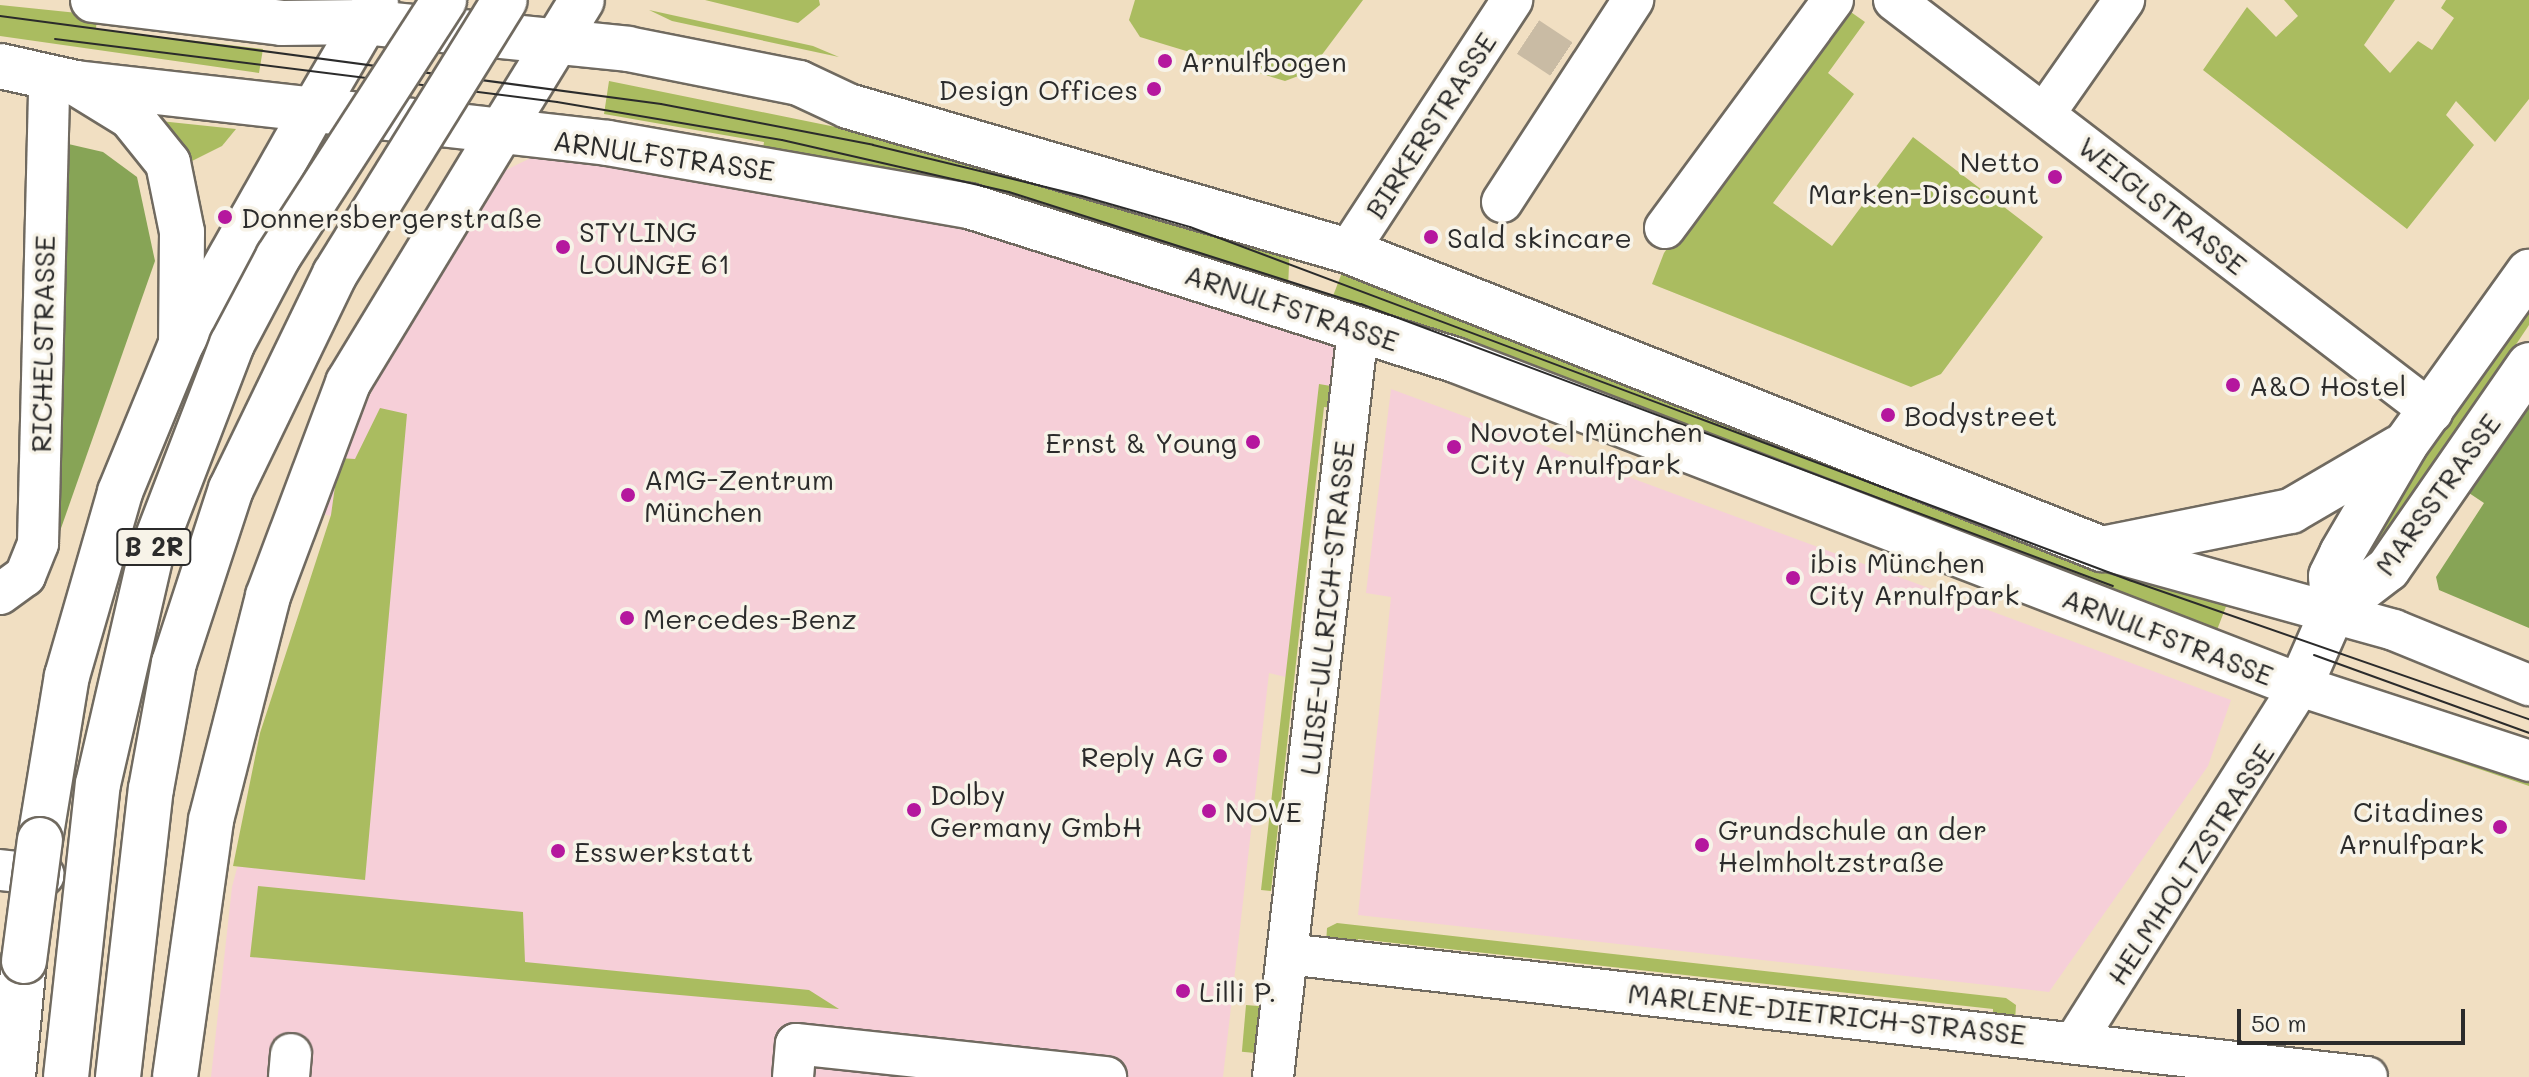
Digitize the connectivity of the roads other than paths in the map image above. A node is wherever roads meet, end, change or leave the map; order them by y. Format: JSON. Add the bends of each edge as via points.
{"nodes":[{"id":1,"x":93,"y":0,"type":"edge"},
{"id":2,"x":444,"y":0,"type":"edge"},
{"id":3,"x":505,"y":0,"type":"edge"},
{"id":4,"x":582,"y":0,"type":"edge"},
{"id":5,"x":1633,"y":0,"type":"edge"},
{"id":6,"x":1833,"y":0,"type":"edge"},
{"id":7,"x":1894,"y":0,"type":"edge"},
{"id":8,"x":2124,"y":0,"type":"edge"},
{"id":9,"x":371,"y":11,"type":"edge"},
{"id":10,"x":1513,"y":19,"type":"edge"},
{"id":11,"x":554,"y":45,"type":"junction"},
{"id":12,"x":0,"y":66,"type":"edge"},
{"id":13,"x":62,"y":81,"type":"junction"},
{"id":14,"x":313,"y":111,"type":"junction"},
{"id":15,"x":2045,"y":113,"type":"junction"},
{"id":16,"x":499,"y":135,"type":"junction"},
{"id":17,"x":1502,"y":202,"type":"dead end"},
{"id":18,"x":1665,"y":228,"type":"dead end"},
{"id":19,"x":1348,"y":251,"type":"junction"},
{"id":20,"x":2529,"y":272,"type":"edge"},
{"id":21,"x":1358,"y":330,"type":"junction"},
{"id":22,"x":181,"y":344,"type":"junction"},
{"id":23,"x":2529,"y":365,"type":"edge"},
{"id":24,"x":2432,"y":412,"type":"junction"},
{"id":25,"x":2405,"y":445,"type":"junction"},
{"id":26,"x":2102,"y":549,"type":"junction"},
{"id":27,"x":0,"y":594,"type":"edge"},
{"id":28,"x":2333,"y":611,"type":"junction"},
{"id":29,"x":2529,"y":685,"type":"edge"},
{"id":30,"x":2300,"y":686,"type":"junction"},
{"id":31,"x":2529,"y":761,"type":"edge"},
{"id":32,"x":42,"y":857,"type":"junction"},
{"id":33,"x":0,"y":870,"type":"edge"},
{"id":34,"x":1287,"y":954,"type":"junction"},
{"id":35,"x":2076,"y":1040,"type":"junction"},
{"id":36,"x":13,"y":1077,"type":"edge"},
{"id":37,"x":66,"y":1077,"type":"edge"},
{"id":38,"x":118,"y":1077,"type":"edge"},
{"id":39,"x":175,"y":1077,"type":"edge"},
{"id":40,"x":793,"y":1077,"type":"edge"},
{"id":41,"x":1106,"y":1077,"type":"edge"},
{"id":42,"x":1273,"y":1077,"type":"edge"},
{"id":43,"x":2367,"y":1077,"type":"edge"}],
"edges":[{"from":1,"to":9,"type":"main road","name":"ARNULFSTRASSE","via":[[282,23]]},
{"from":2,"to":37,"type":"main road","number":"B 2R","bridge":true,"via":[[265,282],[203,414],[151,555],[98,784]]},
{"from":3,"to":38,"type":"main road","number":"B 2R","bridge":true,"via":[[335,274],[231,489],[174,663],[151,789]]},
{"from":4,"to":11,"type":"main road"},
{"from":5,"to":17,"type":"street"},
{"from":6,"to":18,"type":"street"},
{"from":7,"to":15,"type":"street","name":"WEIGLSTRASSE"},
{"from":8,"to":15,"type":"street"},
{"from":9,"to":11,"type":"main road","name":"ARNULFSTRASSE"},
{"from":9,"to":14,"type":"main road"},
{"from":10,"to":19,"type":"street","name":"BIRKERSTRASSE"},
{"from":11,"to":16,"type":"main road"},
{"from":11,"to":19,"type":"main road","name":"ARNULFSTRASSE","via":[[628,49],[799,83],[848,106]]},
{"from":12,"to":13,"type":"main road","name":"ARNULFSTRASSE"},
{"from":13,"to":14,"type":"main road","name":"ARNULFSTRASSE"},
{"from":13,"to":22,"type":"main road","via":[[131,117],[168,163],[180,209]]},
{"from":13,"to":27,"type":"street","name":"RICHELSTRASSE","via":[[38,543],[25,576]]},
{"from":14,"to":16,"type":"main road","name":"ARNULFSTRASSE"},
{"from":14,"to":22,"type":"main road"},
{"from":15,"to":24,"type":"street","name":"WEIGLSTRASSE"},
{"from":16,"to":21,"type":"main road","name":"ARNULFSTRASSE","via":[[608,143],[916,193],[1072,234]]},
{"from":16,"to":39,"type":"main road","via":[[348,383],[268,596],[224,754]]},
{"from":19,"to":26,"type":"main road","name":"ARNULFSTRASSE"},
{"from":20,"to":24,"type":"main road","name":"MARSSTRASSE"},
{"from":21,"to":30,"type":"main road","name":"ARNULFSTRASSE","via":[[1455,360]]},
{"from":21,"to":34,"type":"street","name":"LUISE-ULLRICH-STRASSE"},
{"from":22,"to":32,"type":"main road","via":[[87,593]]},
{"from":23,"to":28,"type":"main road","name":"MARSSTRASSE","via":[[2388,569]]},
{"from":24,"to":25,"type":"main road","name":"MARSSTRASSE"},
{"from":25,"to":26,"type":"main road","name":"MARSSTRASSE","via":[[2291,511]]},
{"from":25,"to":28,"type":"main road","name":"MARSSTRASSE","via":[[2331,576]]},
{"from":26,"to":28,"type":"street","name":"ARNULFSTRASSE"},
{"from":28,"to":29,"type":"street","name":"ARNULFSTRASSE"},
{"from":28,"to":30,"type":"main road","name":"MARSSTRASSE"},
{"from":30,"to":31,"type":"street","name":"ARNULFSTRASSE"},
{"from":30,"to":35,"type":"street","name":"HELMHOLTZSTRASSE"},
{"from":32,"to":33,"type":"street"},
{"from":32,"to":36,"type":"main road","bridge":true},
{"from":34,"to":35,"type":"street","name":"MARLENE-DIETRICH-STRASSE"},
{"from":34,"to":42,"type":"street","name":"LUISE-ULLRICH-STRASSE"},
{"from":35,"to":43,"type":"street","name":"MARLENE-DIETRICH-STRASSE"},
{"from":40,"to":41,"type":"street","via":[[796,1044]]}]}
